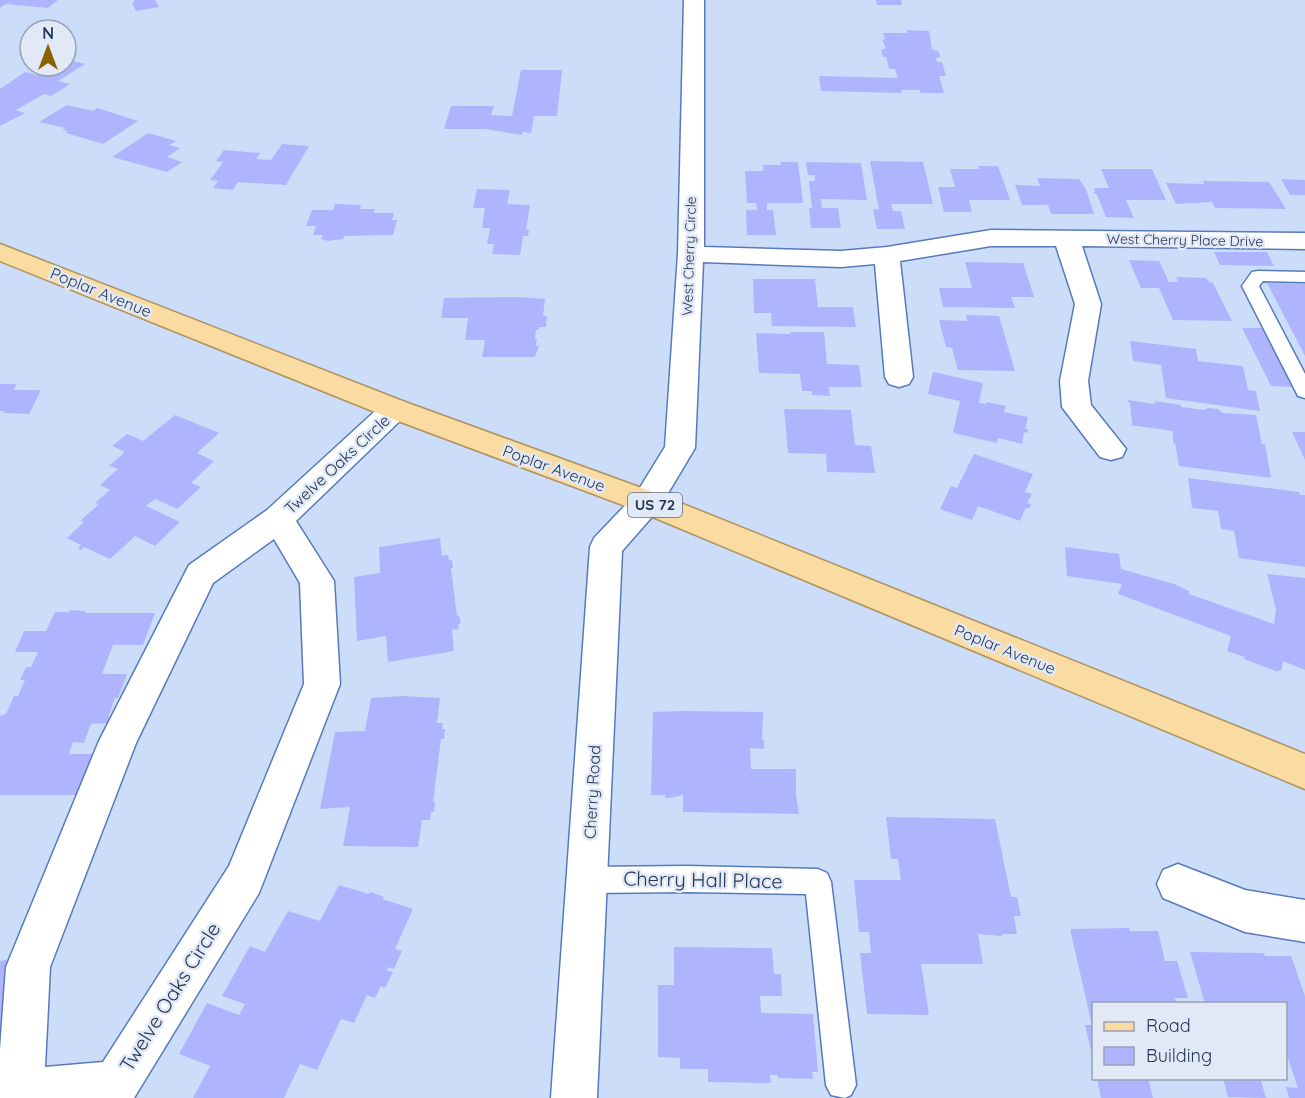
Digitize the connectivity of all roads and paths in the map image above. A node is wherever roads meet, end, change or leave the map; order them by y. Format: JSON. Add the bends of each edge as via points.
{"nodes":[{"id":1,"x":694,"y":0,"type":"edge"},
{"id":2,"x":1066,"y":238,"type":"junction"},
{"id":3,"x":1305,"y":241,"type":"edge"},
{"id":4,"x":0,"y":252,"type":"edge"},
{"id":5,"x":691,"y":254,"type":"junction"},
{"id":6,"x":887,"y":255,"type":"junction"},
{"id":7,"x":1305,"y":277,"type":"edge"},
{"id":8,"x":899,"y":377,"type":"dead end"},
{"id":9,"x":1305,"y":392,"type":"edge"},
{"id":10,"x":395,"y":409,"type":"junction"},
{"id":11,"x":1111,"y":450,"type":"dead end"},
{"id":12,"x":646,"y":502,"type":"junction"},
{"id":13,"x":278,"y":519,"type":"junction"},
{"id":14,"x":1305,"y":772,"type":"edge"},
{"id":15,"x":587,"y":880,"type":"junction"},
{"id":16,"x":1178,"y":884,"type":"dead end"},
{"id":17,"x":1305,"y":921,"type":"edge"},
{"id":18,"x":841,"y":1085,"type":"dead end"},
{"id":19,"x":574,"y":1098,"type":"edge"}],
"edges":[{"from":1,"to":5,"type":"street","name":"West Cherry Circle"},
{"from":2,"to":3,"type":"street","name":"West Cherry Place Drive"},
{"from":2,"to":6,"type":"street","name":"West Cherry Place Drive","via":[[992,238]]},
{"from":2,"to":11,"type":"street","via":[[1088,304],[1074,381],[1077,407]]},
{"from":4,"to":10,"type":"main road","name":"Poplar Avenue","number":"US 72"},
{"from":5,"to":6,"type":"street","name":"West Cherry Place Drive","via":[[841,259]]},
{"from":5,"to":12,"type":"street","name":"West Cherry Circle","via":[[680,448]]},
{"from":6,"to":8,"type":"street"},
{"from":7,"to":9,"type":"lane","via":[[1258,276],[1250,286]]},
{"from":10,"to":12,"type":"main road","name":"Poplar Avenue","number":"US 72"},
{"from":10,"to":13,"type":"street","name":"Twelve Oaks Circle"},
{"from":12,"to":14,"type":"main road","name":"Poplar Avenue","number":"US 72"},
{"from":12,"to":15,"type":"street","name":"Cherry Road","via":[[606,547]]},
{"from":13,"to":13,"type":"street","name":"Twelve Oaks Circle","via":[[201,574],[118,741],[28,967],[20,1092],[116,1084],[244,879],[322,684],[318,581]]},
{"from":15,"to":18,"type":"lane","name":"Cherry Hall Place","via":[[818,882]]},
{"from":15,"to":19,"type":"street","name":"Cherry Road"},
{"from":16,"to":17,"type":"street","via":[[1245,911]]}]}
